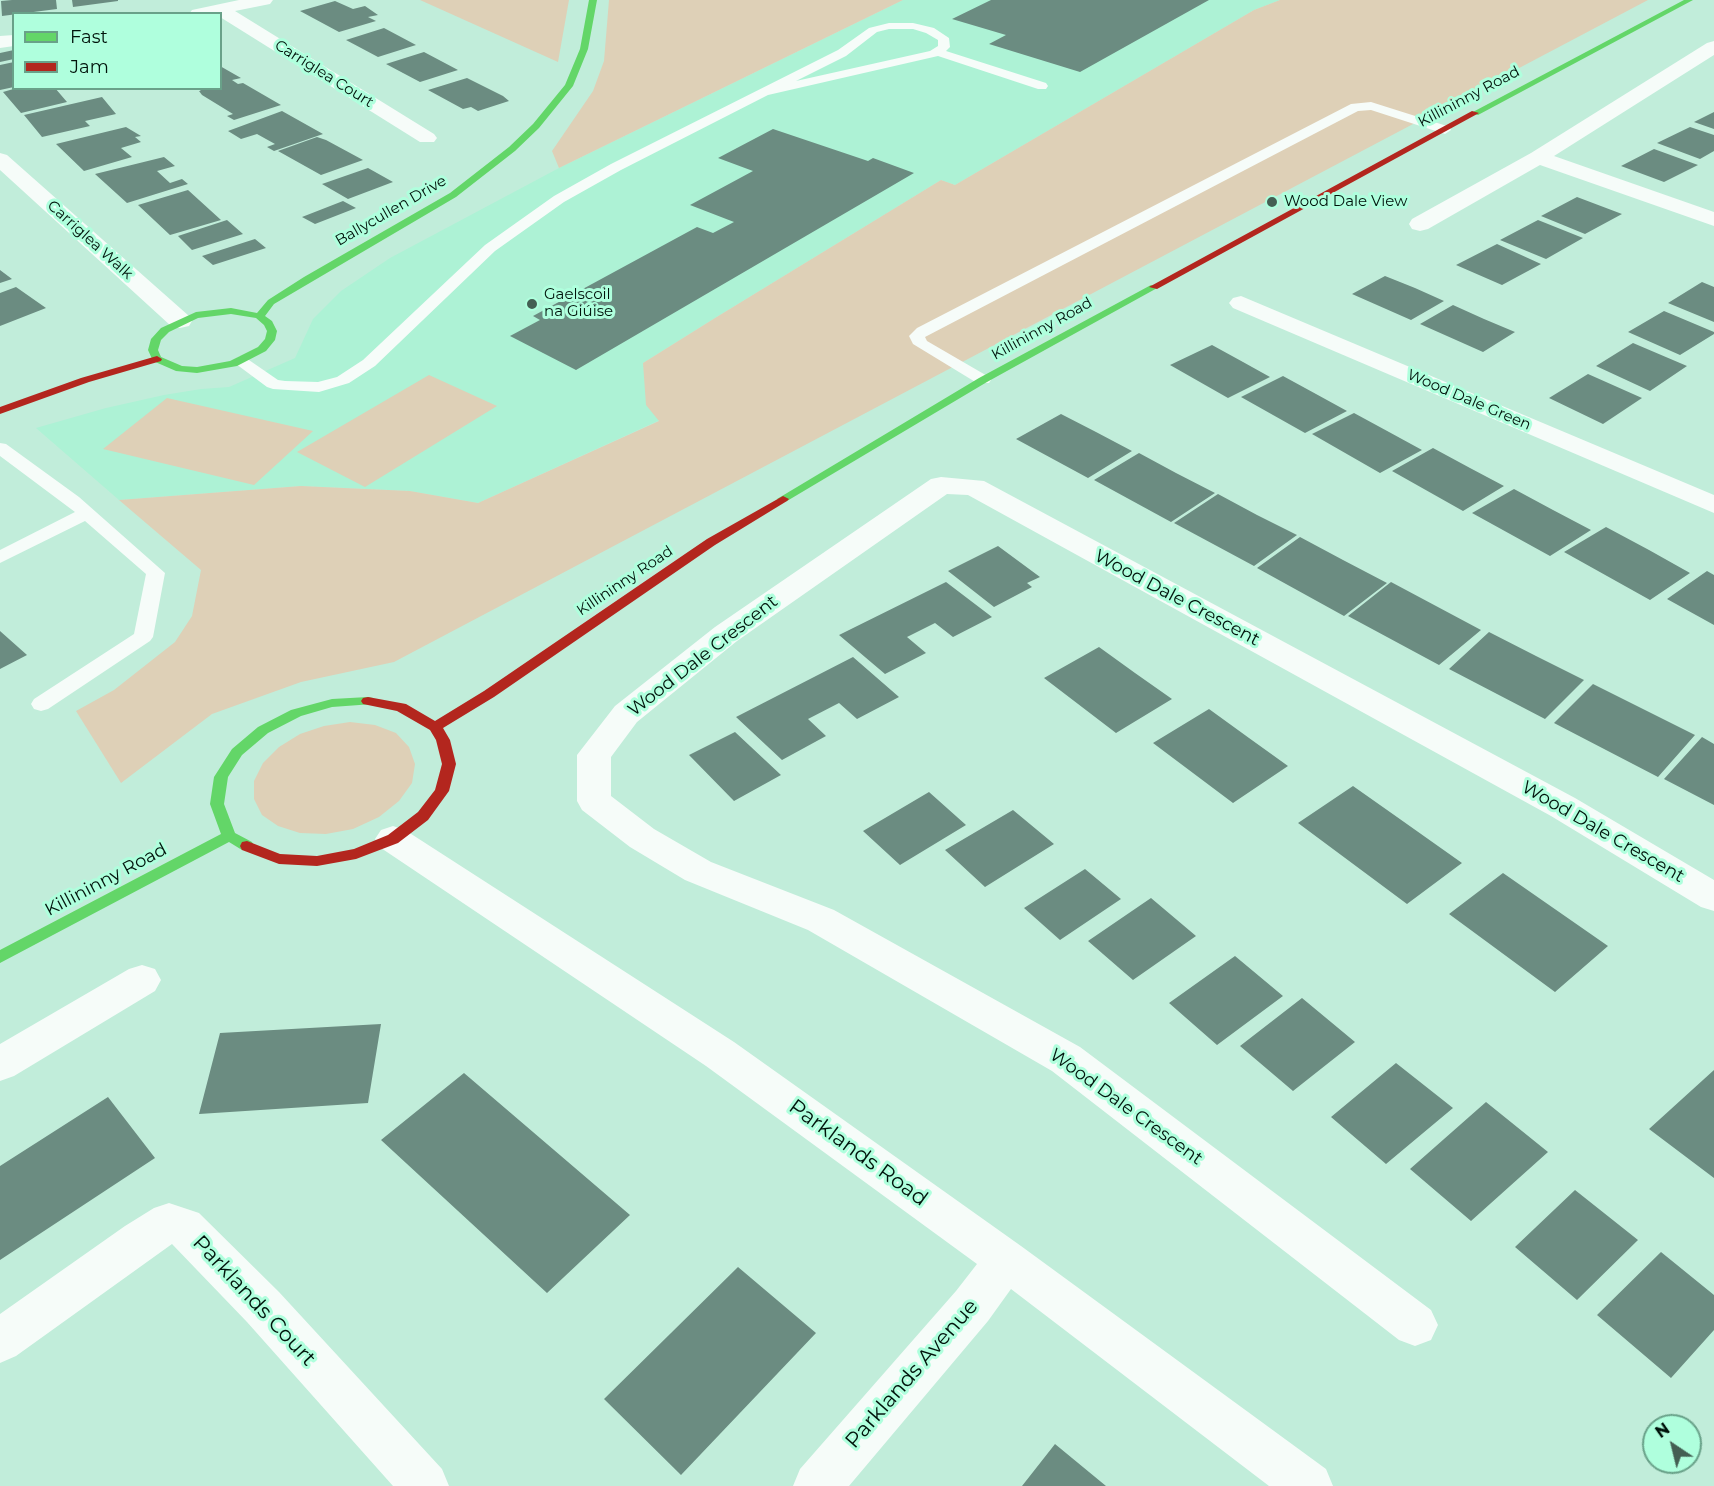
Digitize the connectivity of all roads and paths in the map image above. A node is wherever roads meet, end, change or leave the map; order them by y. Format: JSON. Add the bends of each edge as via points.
{"nodes":[{"id":1,"x":264,"y":0,"type":"edge"},
{"id":2,"x":593,"y":0,"type":"edge"},
{"id":3,"x":1689,"y":0,"type":"edge"},
{"id":4,"x":221,"y":10,"type":"junction"},
{"id":5,"x":210,"y":12,"type":"edge"},
{"id":6,"x":1714,"y":47,"type":"edge"},
{"id":7,"x":937,"y":52,"type":"junction"},
{"id":8,"x":1042,"y":86,"type":"dead end"},
{"id":9,"x":764,"y":92,"type":"junction"},
{"id":10,"x":1445,"y":130,"type":"junction"},
{"id":11,"x":427,"y":138,"type":"dead end"},
{"id":12,"x":1538,"y":157,"type":"junction"},
{"id":13,"x":0,"y":159,"type":"edge"},
{"id":14,"x":1714,"y":219,"type":"edge"},
{"id":15,"x":1420,"y":224,"type":"dead end"},
{"id":16,"x":1241,"y":303,"type":"dead end"},
{"id":17,"x":259,"y":316,"type":"junction"},
{"id":18,"x":180,"y":321,"type":"junction"},
{"id":19,"x":158,"y":358,"type":"junction"},
{"id":20,"x":240,"y":361,"type":"junction"},
{"id":21,"x":983,"y":380,"type":"junction"},
{"id":22,"x":0,"y":411,"type":"edge"},
{"id":23,"x":0,"y":448,"type":"edge"},
{"id":24,"x":1714,"y":475,"type":"edge"},
{"id":25,"x":1705,"y":501,"type":"edge"},
{"id":26,"x":87,"y":513,"type":"junction"},
{"id":27,"x":0,"y":557,"type":"edge"},
{"id":28,"x":41,"y":704,"type":"dead end"},
{"id":29,"x":435,"y":727,"type":"junction"},
{"id":30,"x":229,"y":836,"type":"junction"},
{"id":31,"x":393,"y":839,"type":"junction"},
{"id":32,"x":1714,"y":897,"type":"edge"},
{"id":33,"x":0,"y":957,"type":"edge"},
{"id":34,"x":142,"y":980,"type":"dead end"},
{"id":35,"x":0,"y":1064,"type":"edge"},
{"id":36,"x":1006,"y":1260,"type":"junction"},
{"id":37,"x":1415,"y":1325,"type":"dead end"},
{"id":38,"x":0,"y":1341,"type":"edge"},
{"id":39,"x":425,"y":1486,"type":"edge"},
{"id":40,"x":817,"y":1486,"type":"edge"},
{"id":41,"x":1309,"y":1486,"type":"edge"}],
"edges":[{"from":1,"to":4,"type":"street"},
{"from":2,"to":17,"type":"main road","name":"Ballycullen Drive","via":[[584,49],[574,76],[520,142],[453,195],[307,279],[271,302]]},
{"from":3,"to":10,"type":"main road","name":"Killininny Road"},
{"from":4,"to":5,"type":"street"},
{"from":4,"to":11,"type":"street","name":"Carriglea Court"},
{"from":6,"to":12,"type":"street"},
{"from":7,"to":8,"type":"lane"},
{"from":7,"to":9,"type":"lane"},
{"from":7,"to":9,"type":"lane","via":[[945,41],[930,30],[901,25],[880,28],[842,53]]},
{"from":9,"to":20,"type":"lane","via":[[559,199],[490,248],[369,363],[343,380],[319,387],[285,387],[273,384]]},
{"from":10,"to":21,"type":"main road","name":"Killininny Road"},
{"from":10,"to":21,"type":"lane","via":[[1371,106],[1354,107],[917,336],[921,344]]},
{"from":12,"to":14,"type":"street"},
{"from":12,"to":15,"type":"street"},
{"from":13,"to":18,"type":"street","name":"Carriglea Walk"},
{"from":16,"to":25,"type":"street","name":"Wood Dale Green"},
{"from":17,"to":18,"type":"main road","via":[[231,311]]},
{"from":17,"to":20,"type":"main road","via":[[273,331],[270,340],[262,350]]},
{"from":18,"to":19,"type":"main road","via":[[156,339],[153,350]]},
{"from":19,"to":20,"type":"main road","via":[[173,367],[197,370]]},
{"from":19,"to":22,"type":"main road"},
{"from":21,"to":29,"type":"main road","name":"Killininny Road","via":[[711,542]]},
{"from":23,"to":26,"type":"lane"},
{"from":24,"to":25,"type":"street","name":"Wood Dale Green"},
{"from":26,"to":27,"type":"lane"},
{"from":26,"to":28,"type":"lane","via":[[156,573],[143,637]]},
{"from":29,"to":30,"type":"main road","via":[[401,707],[368,701],[332,703],[296,713],[263,730],[237,752],[222,777],[217,804]]},
{"from":29,"to":31,"type":"main road","via":[[443,740],[448,764],[442,791],[423,816]]},
{"from":30,"to":31,"type":"main road","via":[[279,859],[317,861],[356,854]]},
{"from":30,"to":33,"type":"main road","name":"Killininny Road"},
{"from":31,"to":36,"type":"street","name":"Parklands Road","via":[[720,1054]]},
{"from":32,"to":37,"type":"street","name":"Wood Dale Crescent","via":[[1553,801],[974,487],[941,485],[726,634],[626,714],[594,755],[594,801],[642,838],[698,871],[821,920],[1066,1059]]},
{"from":34,"to":35,"type":"street"},
{"from":36,"to":40,"type":"street","name":"Parklands Avenue","via":[[972,1306]]},
{"from":36,"to":41,"type":"street","name":"Parklands Road"},
{"from":38,"to":39,"type":"street","name":"Parklands Court","via":[[169,1222],[184,1227],[263,1307]]}]}
